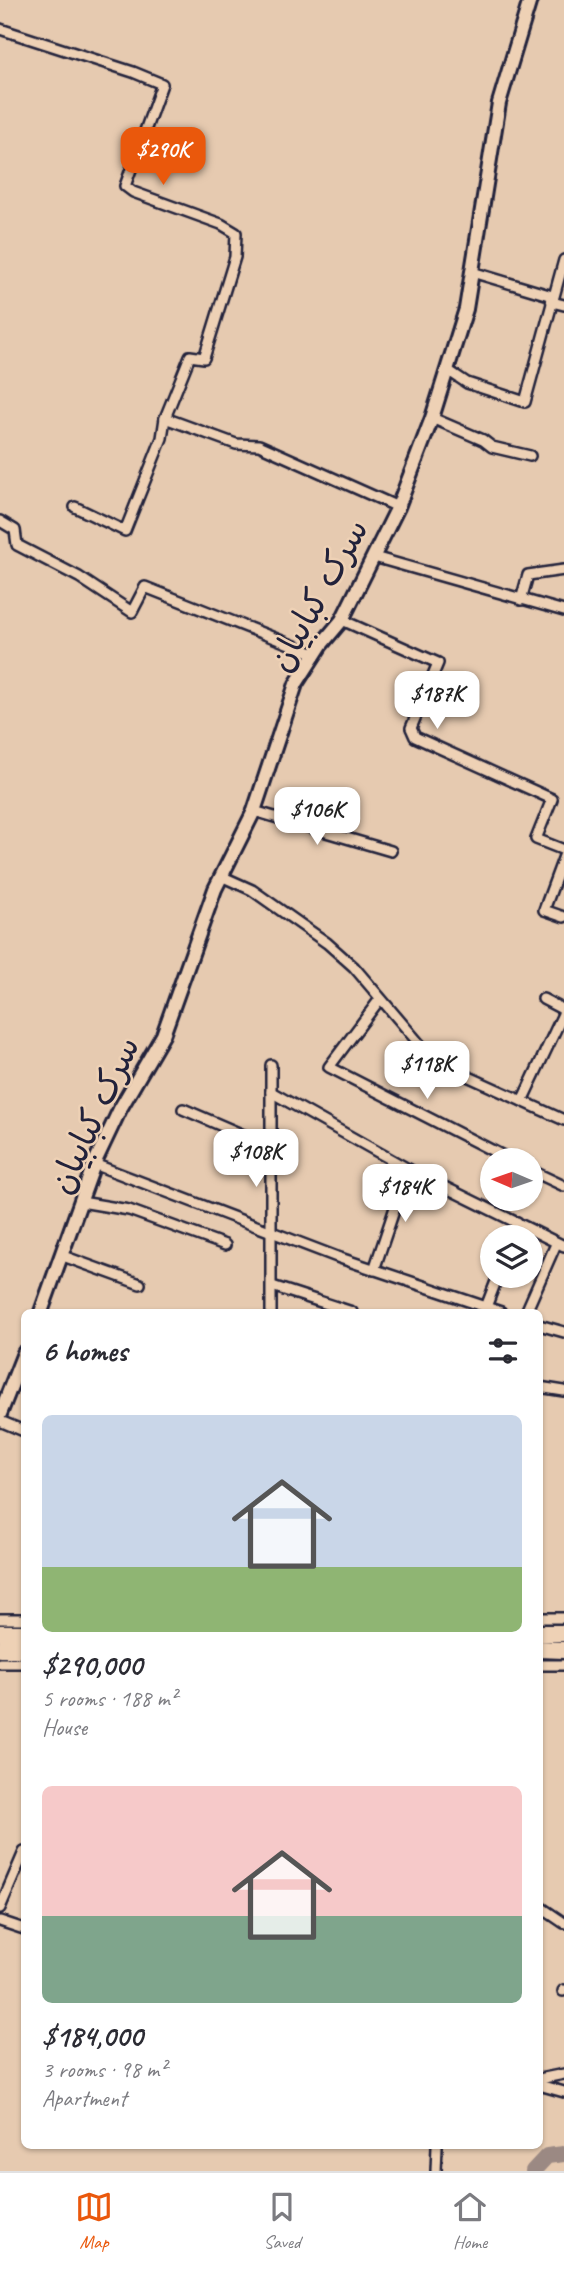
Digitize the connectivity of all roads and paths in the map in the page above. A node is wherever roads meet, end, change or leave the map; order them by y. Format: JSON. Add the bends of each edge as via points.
{"nodes":[{"id":1,"x":530,"y":0,"type":"edge"},
{"id":2,"x":0,"y":29,"type":"edge"},
{"id":3,"x":564,"y":260,"type":"edge"},
{"id":4,"x":472,"y":272,"type":"junction"},
{"id":5,"x":552,"y":302,"type":"junction"},
{"id":6,"x":564,"y":305,"type":"edge"},
{"id":7,"x":449,"y":371,"type":"junction"},
{"id":8,"x":165,"y":418,"type":"junction"},
{"id":9,"x":432,"y":418,"type":"junction"},
{"id":10,"x":530,"y":456,"type":"dead end"},
{"id":11,"x":75,"y":507,"type":"dead end"},
{"id":12,"x":398,"y":507,"type":"junction"},
{"id":13,"x":0,"y":520,"type":"edge"},
{"id":14,"x":374,"y":557,"type":"junction"},
{"id":15,"x":564,"y":570,"type":"edge"},
{"id":16,"x":521,"y":600,"type":"junction"},
{"id":17,"x":564,"y":611,"type":"edge"},
{"id":18,"x":342,"y":620,"type":"junction"},
{"id":19,"x":315,"y":654,"type":"junction"},
{"id":20,"x":254,"y":811,"type":"junction"},
{"id":21,"x":564,"y":850,"type":"edge"},
{"id":22,"x":391,"y":852,"type":"dead end"},
{"id":23,"x":564,"y":856,"type":"edge"},
{"id":24,"x":221,"y":876,"type":"junction"},
{"id":25,"x":564,"y":917,"type":"edge"},
{"id":26,"x":380,"y":999,"type":"junction"},
{"id":27,"x":543,"y":999,"type":"dead end"},
{"id":28,"x":564,"y":1011,"type":"edge"},
{"id":29,"x":271,"y":1065,"type":"dead end"},
{"id":30,"x":271,"y":1092,"type":"junction"},
{"id":31,"x":522,"y":1101,"type":"junction"},
{"id":32,"x":183,"y":1109,"type":"dead end"},
{"id":33,"x":564,"y":1120,"type":"edge"},
{"id":34,"x":271,"y":1147,"type":"junction"},
{"id":35,"x":488,"y":1148,"type":"edge"},
{"id":36,"x":94,"y":1164,"type":"junction"},
{"id":37,"x":408,"y":1169,"type":"junction"},
{"id":38,"x":543,"y":1176,"type":"edge"},
{"id":39,"x":564,"y":1186,"type":"edge"},
{"id":40,"x":81,"y":1202,"type":"junction"},
{"id":41,"x":517,"y":1222,"type":"junction"},
{"id":42,"x":516,"y":1225,"type":"edge"},
{"id":43,"x":271,"y":1230,"type":"junction"},
{"id":44,"x":225,"y":1245,"type":"dead end"},
{"id":45,"x":560,"y":1245,"type":"edge"},
{"id":46,"x":63,"y":1256,"type":"junction"},
{"id":47,"x":374,"y":1270,"type":"junction"},
{"id":48,"x":140,"y":1284,"type":"dead end"},
{"id":49,"x":272,"y":1286,"type":"junction"},
{"id":50,"x":493,"y":1288,"type":"edge"},
{"id":51,"x":486,"y":1307,"type":"junction"},
{"id":52,"x":42,"y":1309,"type":"edge"},
{"id":53,"x":271,"y":1309,"type":"edge"},
{"id":54,"x":343,"y":1309,"type":"edge"},
{"id":55,"x":492,"y":1309,"type":"edge"},
{"id":56,"x":528,"y":1309,"type":"edge"},
{"id":57,"x":543,"y":1326,"type":"edge"},
{"id":58,"x":564,"y":1332,"type":"edge"},
{"id":59,"x":21,"y":1361,"type":"edge"},
{"id":60,"x":543,"y":1388,"type":"edge"},
{"id":61,"x":564,"y":1391,"type":"edge"},
{"id":62,"x":0,"y":1414,"type":"edge"},
{"id":63,"x":0,"y":1421,"type":"edge"},
{"id":64,"x":21,"y":1430,"type":"edge"},
{"id":65,"x":543,"y":1618,"type":"edge"},
{"id":66,"x":564,"y":1618,"type":"edge"},
{"id":67,"x":0,"y":1619,"type":"edge"},
{"id":68,"x":21,"y":1619,"type":"edge"},
{"id":69,"x":0,"y":1633,"type":"edge"},
{"id":70,"x":21,"y":1633,"type":"edge"},
{"id":71,"x":543,"y":1633,"type":"edge"},
{"id":72,"x":564,"y":1633,"type":"edge"},
{"id":73,"x":0,"y":1649,"type":"edge"},
{"id":74,"x":21,"y":1649,"type":"edge"},
{"id":75,"x":543,"y":1650,"type":"edge"},
{"id":76,"x":564,"y":1650,"type":"edge"},
{"id":77,"x":0,"y":1663,"type":"edge"},
{"id":78,"x":21,"y":1663,"type":"edge"},
{"id":79,"x":543,"y":1665,"type":"edge"},
{"id":80,"x":564,"y":1665,"type":"edge"},
{"id":81,"x":21,"y":1859,"type":"edge"},
{"id":82,"x":0,"y":1908,"type":"edge"},
{"id":83,"x":543,"y":1912,"type":"edge"},
{"id":84,"x":0,"y":1921,"type":"edge"},
{"id":85,"x":564,"y":1923,"type":"edge"},
{"id":86,"x":21,"y":1928,"type":"edge"},
{"id":87,"x":564,"y":2074,"type":"edge"},
{"id":88,"x":543,"y":2078,"type":"edge"},
{"id":89,"x":543,"y":2086,"type":"edge"},
{"id":90,"x":564,"y":2092,"type":"edge"},
{"id":91,"x":437,"y":2149,"type":"edge"},
{"id":92,"x":436,"y":2171,"type":"edge"}],
"edges":[{"from":1,"to":4,"type":"street","name":"سرک کبابیان","via":[[499,103]]},
{"from":2,"to":8,"type":"street","via":[[162,84],[125,186],[236,233],[235,257],[204,358],[190,356]]},
{"from":3,"to":5,"type":"street"},
{"from":4,"to":5,"type":"street","via":[[549,295]]},
{"from":4,"to":7,"type":"street","name":"سرک کبابیان"},
{"from":5,"to":6,"type":"street"},
{"from":5,"to":7,"type":"street","via":[[525,402],[467,383]]},
{"from":7,"to":9,"type":"street","name":"سرک کبابیان"},
{"from":8,"to":11,"type":"street","via":[[162,438],[125,531]]},
{"from":8,"to":12,"type":"street","via":[[236,444],[258,445]]},
{"from":9,"to":10,"type":"street","via":[[492,447]]},
{"from":9,"to":12,"type":"street","name":"سرک کبابیان"},
{"from":12,"to":14,"type":"street","name":"سرک کبابیان"},
{"from":13,"to":19,"type":"street","via":[[15,530],[17,545],[132,611],[145,587]]},
{"from":14,"to":16,"type":"street"},
{"from":14,"to":18,"type":"street","name":"سرک کبابیان"},
{"from":15,"to":16,"type":"street","via":[[528,575]]},
{"from":16,"to":17,"type":"street"},
{"from":18,"to":19,"type":"street","name":"سرک کبابیان"},
{"from":18,"to":21,"type":"street","via":[[438,663],[411,728],[415,737],[552,799],[536,839]]},
{"from":19,"to":20,"type":"street","name":"سرک کبابیان","via":[[296,684]]},
{"from":20,"to":22,"type":"street"},
{"from":20,"to":24,"type":"street","name":"سرک کبابیان"},
{"from":23,"to":25,"type":"street","via":[[544,910]]},
{"from":24,"to":26,"type":"street","via":[[252,890],[327,943],[355,967]]},
{"from":24,"to":36,"type":"street","name":"سرک کبابیان","via":[[163,1035]]},
{"from":26,"to":31,"type":"street","via":[[434,1061]]},
{"from":26,"to":35,"type":"street","via":[[329,1067]]},
{"from":27,"to":28,"type":"street"},
{"from":28,"to":31,"type":"street"},
{"from":29,"to":30,"type":"street"},
{"from":30,"to":34,"type":"street"},
{"from":30,"to":37,"type":"street"},
{"from":31,"to":33,"type":"street"},
{"from":32,"to":34,"type":"street"},
{"from":34,"to":43,"type":"street"},
{"from":36,"to":40,"type":"street","name":"سرک کبابیان"},
{"from":36,"to":43,"type":"street"},
{"from":37,"to":41,"type":"street"},
{"from":37,"to":47,"type":"street"},
{"from":38,"to":39,"type":"street"},
{"from":40,"to":44,"type":"street","via":[[129,1210]]},
{"from":40,"to":46,"type":"street","name":"سرک کبابیان"},
{"from":41,"to":42,"type":"street"},
{"from":41,"to":45,"type":"street"},
{"from":43,"to":47,"type":"street"},
{"from":43,"to":49,"type":"street"},
{"from":45,"to":56,"type":"street"},
{"from":46,"to":48,"type":"street"},
{"from":46,"to":52,"type":"street","name":"سرک کبابیان"},
{"from":47,"to":51,"type":"street"},
{"from":49,"to":53,"type":"street"},
{"from":49,"to":54,"type":"street"},
{"from":50,"to":51,"type":"street"},
{"from":51,"to":55,"type":"street"},
{"from":57,"to":58,"type":"street"},
{"from":59,"to":62,"type":"street"},
{"from":60,"to":61,"type":"street"},
{"from":63,"to":64,"type":"street"},
{"from":65,"to":66,"type":"street"},
{"from":67,"to":68,"type":"street"},
{"from":69,"to":70,"type":"highway"},
{"from":71,"to":72,"type":"highway"},
{"from":73,"to":74,"type":"highway"},
{"from":75,"to":76,"type":"highway"},
{"from":77,"to":78,"type":"street"},
{"from":79,"to":80,"type":"street"},
{"from":81,"to":82,"type":"street"},
{"from":83,"to":85,"type":"street"},
{"from":84,"to":86,"type":"street"},
{"from":87,"to":88,"type":"street"},
{"from":89,"to":90,"type":"street"},
{"from":91,"to":92,"type":"street"}]}
